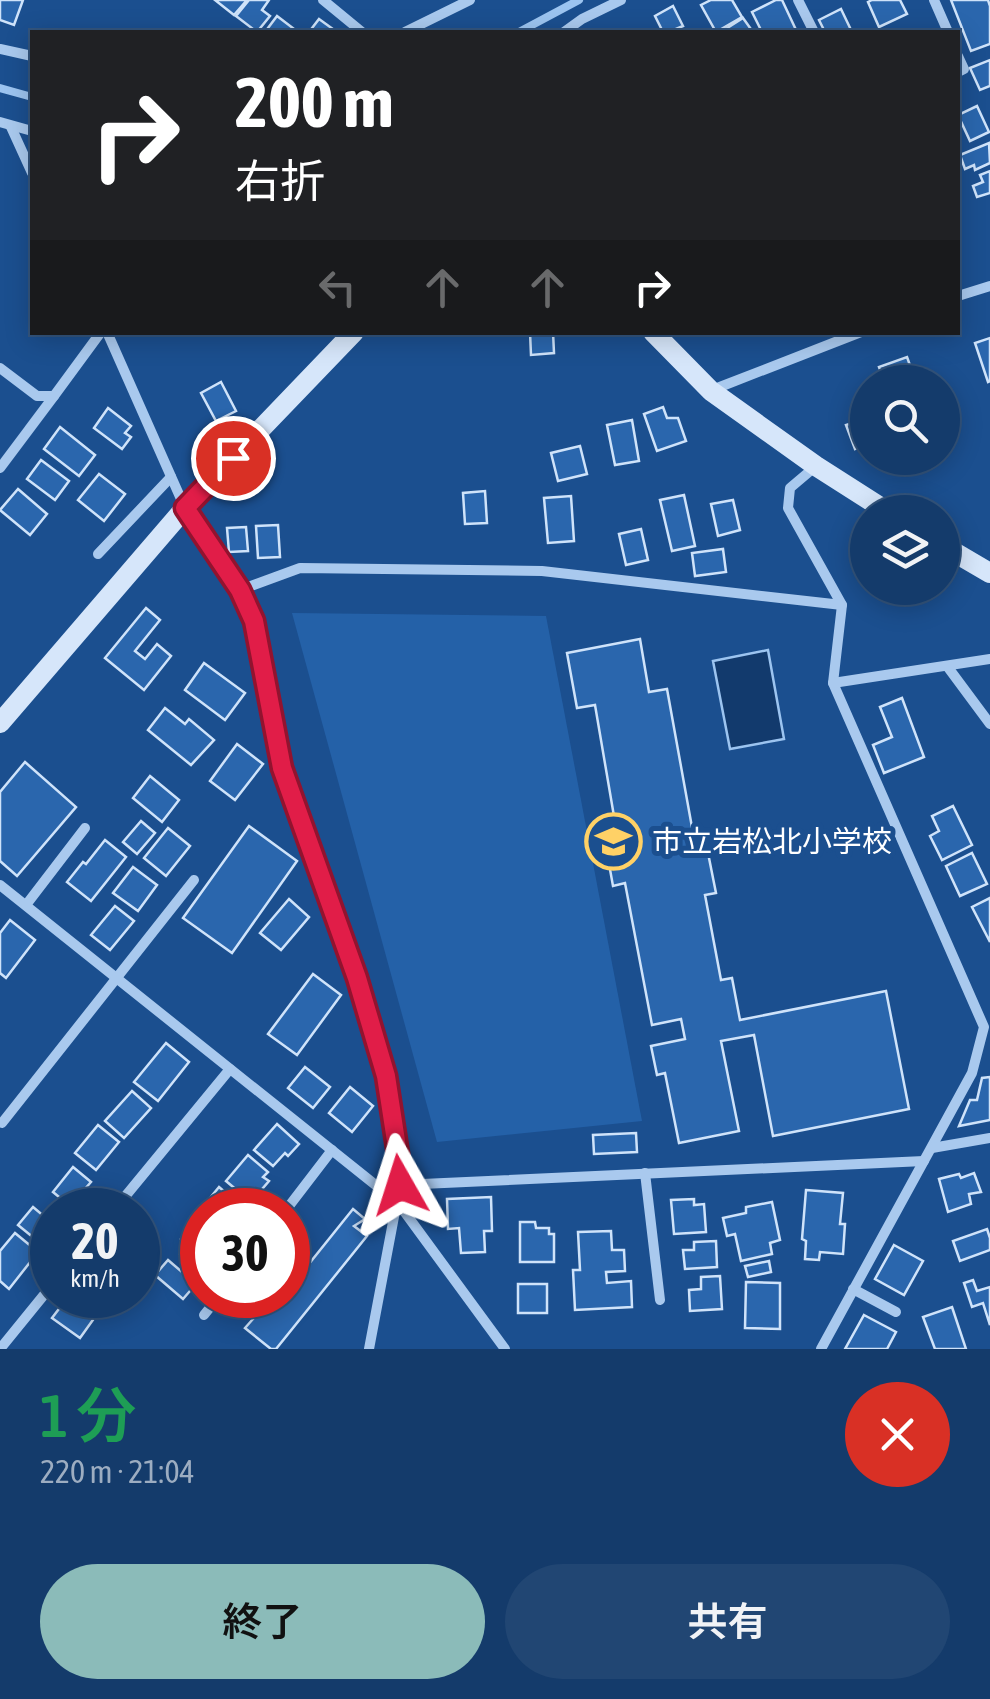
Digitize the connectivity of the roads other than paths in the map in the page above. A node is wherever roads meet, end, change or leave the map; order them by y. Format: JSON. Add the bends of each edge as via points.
{"nodes":[{"id":1,"x":323,"y":0,"type":"edge"},
{"id":2,"x":470,"y":0,"type":"edge"},
{"id":3,"x":622,"y":0,"type":"edge"},
{"id":4,"x":798,"y":0,"type":"edge"},
{"id":5,"x":934,"y":0,"type":"edge"},
{"id":6,"x":360,"y":30,"type":"edge"},
{"id":7,"x":409,"y":30,"type":"edge"},
{"id":8,"x":567,"y":30,"type":"edge"},
{"id":9,"x":813,"y":30,"type":"edge"},
{"id":10,"x":947,"y":30,"type":"edge"},
{"id":11,"x":0,"y":48,"type":"edge"},
{"id":12,"x":30,"y":56,"type":"edge"},
{"id":13,"x":6,"y":125,"type":"edge"},
{"id":14,"x":30,"y":169,"type":"edge"},
{"id":15,"x":990,"y":286,"type":"edge"},
{"id":16,"x":960,"y":295,"type":"edge"},
{"id":17,"x":102,"y":335,"type":"edge"},
{"id":18,"x":105,"y":335,"type":"edge"},
{"id":19,"x":351,"y":335,"type":"edge"},
{"id":20,"x":656,"y":335,"type":"edge"},
{"id":21,"x":853,"y":335,"type":"edge"},
{"id":22,"x":0,"y":368,"type":"edge"},
{"id":23,"x":711,"y":391,"type":"junction"},
{"id":24,"x":54,"y":396,"type":"junction"},
{"id":25,"x":816,"y":466,"type":"junction"},
{"id":26,"x":0,"y":468,"type":"edge"},
{"id":27,"x":171,"y":477,"type":"junction"},
{"id":28,"x":861,"y":495,"type":"edge"},
{"id":29,"x":185,"y":508,"type":"junction"},
{"id":30,"x":98,"y":554,"type":"dead end"},
{"id":31,"x":960,"y":555,"type":"edge"},
{"id":32,"x":990,"y":573,"type":"edge"},
{"id":33,"x":240,"y":590,"type":"junction"},
{"id":34,"x":842,"y":605,"type":"junction"},
{"id":35,"x":990,"y":659,"type":"edge"},
{"id":36,"x":946,"y":666,"type":"junction"},
{"id":37,"x":833,"y":683,"type":"junction"},
{"id":38,"x":0,"y":722,"type":"edge"},
{"id":39,"x":990,"y":724,"type":"edge"},
{"id":40,"x":84,"y":828,"type":"dead end"},
{"id":41,"x":194,"y":880,"type":"dead end"},
{"id":42,"x":2,"y":892,"type":"edge"},
{"id":43,"x":26,"y":905,"type":"junction"},
{"id":44,"x":118,"y":979,"type":"junction"},
{"id":45,"x":987,"y":1026,"type":"edge"},
{"id":46,"x":230,"y":1069,"type":"junction"},
{"id":47,"x":2,"y":1124,"type":"edge"},
{"id":48,"x":989,"y":1141,"type":"edge"},
{"id":49,"x":932,"y":1148,"type":"junction"},
{"id":50,"x":332,"y":1150,"type":"junction"},
{"id":51,"x":924,"y":1162,"type":"junction"},
{"id":52,"x":645,"y":1173,"type":"junction"},
{"id":53,"x":400,"y":1185,"type":"junction"},
{"id":54,"x":132,"y":1188,"type":"edge"},
{"id":55,"x":303,"y":1188,"type":"edge"},
{"id":56,"x":398,"y":1203,"type":"junction"},
{"id":57,"x":853,"y":1289,"type":"junction"},
{"id":58,"x":660,"y":1300,"type":"dead end"},
{"id":59,"x":30,"y":1312,"type":"edge"},
{"id":60,"x":896,"y":1312,"type":"dead end"},
{"id":61,"x":0,"y":1349,"type":"edge"},
{"id":62,"x":369,"y":1349,"type":"edge"},
{"id":63,"x":506,"y":1349,"type":"edge"},
{"id":64,"x":821,"y":1349,"type":"edge"}],
"edges":[{"from":1,"to":6,"type":"street"},
{"from":2,"to":7,"type":"street"},
{"from":3,"to":8,"type":"street"},
{"from":4,"to":9,"type":"street"},
{"from":5,"to":10,"type":"street"},
{"from":11,"to":12,"type":"street"},
{"from":13,"to":14,"type":"street"},
{"from":15,"to":16,"type":"street"},
{"from":17,"to":24,"type":"street"},
{"from":18,"to":27,"type":"street"},
{"from":19,"to":29,"type":"street"},
{"from":20,"to":23,"type":"street"},
{"from":21,"to":23,"type":"street"},
{"from":22,"to":24,"type":"street","via":[[37,396]]},
{"from":23,"to":25,"type":"street"},
{"from":24,"to":26,"type":"street"},
{"from":25,"to":28,"type":"street"},
{"from":25,"to":34,"type":"street","via":[[790,488],[788,508]]},
{"from":27,"to":29,"type":"street"},
{"from":27,"to":30,"type":"street"},
{"from":29,"to":33,"type":"street"},
{"from":29,"to":38,"type":"street"},
{"from":31,"to":32,"type":"street"},
{"from":33,"to":34,"type":"street","via":[[300,568],[542,571]]},
{"from":33,"to":53,"type":"street","via":[[254,621],[282,768],[386,1076]]},
{"from":34,"to":37,"type":"street"},
{"from":35,"to":36,"type":"street"},
{"from":36,"to":37,"type":"street"},
{"from":36,"to":39,"type":"street"},
{"from":37,"to":45,"type":"street"},
{"from":40,"to":43,"type":"street"},
{"from":41,"to":44,"type":"street"},
{"from":42,"to":43,"type":"street"},
{"from":43,"to":44,"type":"street"},
{"from":44,"to":46,"type":"street"},
{"from":44,"to":47,"type":"street"},
{"from":45,"to":49,"type":"street","via":[[972,1073]]},
{"from":46,"to":50,"type":"street"},
{"from":46,"to":54,"type":"street"},
{"from":48,"to":49,"type":"street"},
{"from":49,"to":51,"type":"street"},
{"from":50,"to":55,"type":"street"},
{"from":50,"to":56,"type":"street"},
{"from":51,"to":52,"type":"street"},
{"from":51,"to":57,"type":"street"},
{"from":52,"to":53,"type":"street"},
{"from":52,"to":58,"type":"street"},
{"from":53,"to":56,"type":"street"},
{"from":56,"to":62,"type":"street"},
{"from":56,"to":63,"type":"street"},
{"from":57,"to":60,"type":"street"},
{"from":57,"to":64,"type":"street"},
{"from":59,"to":61,"type":"street"}]}
